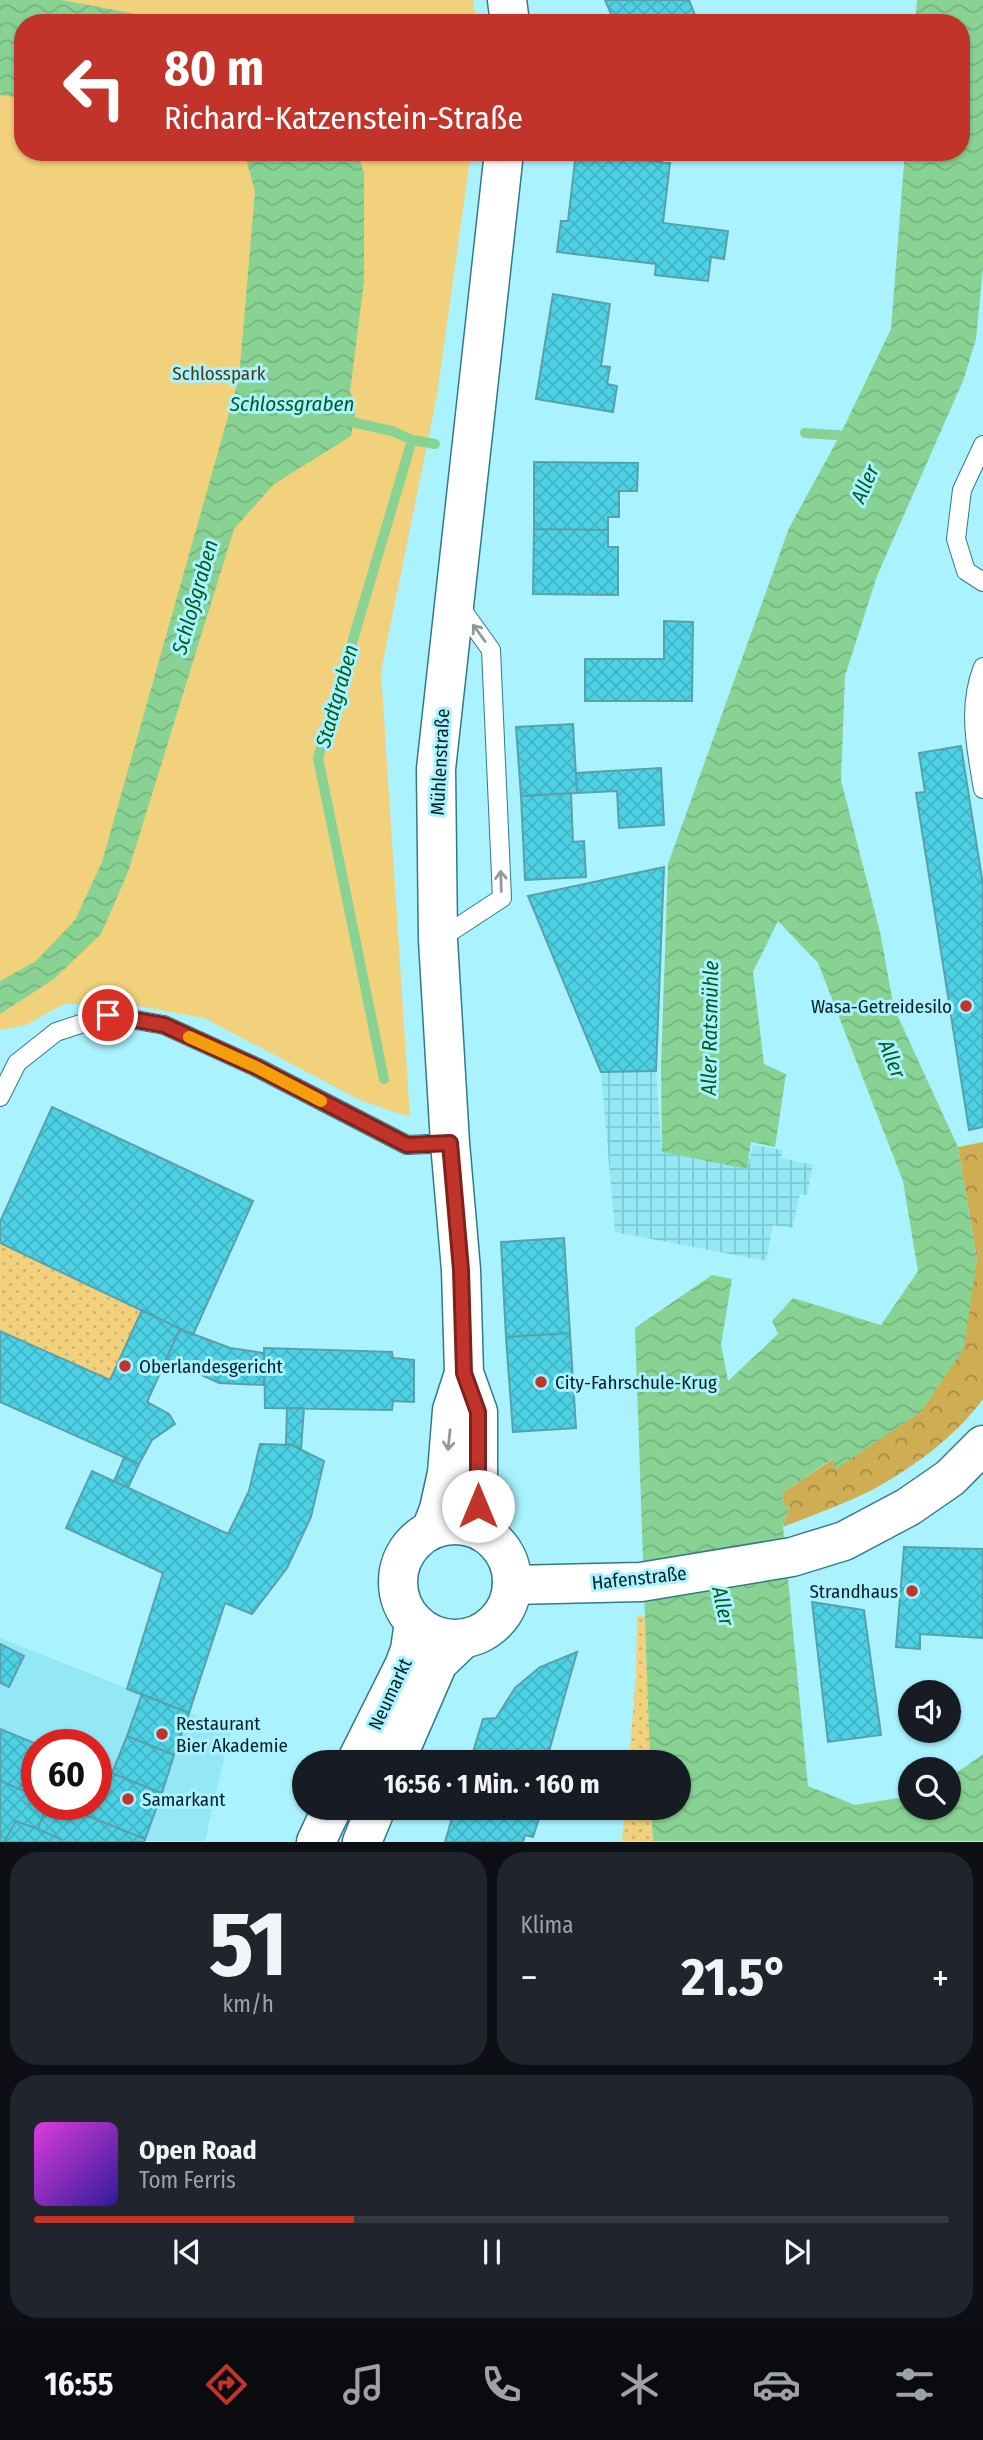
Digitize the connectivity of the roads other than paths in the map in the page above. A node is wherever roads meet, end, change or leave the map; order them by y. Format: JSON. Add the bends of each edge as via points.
{"nodes":[{"id":1,"x":503,"y":161,"type":"edge"},
{"id":2,"x":983,"y":444,"type":"edge"},
{"id":3,"x":983,"y":582,"type":"edge"},
{"id":4,"x":454,"y":598,"type":"junction"},
{"id":5,"x":983,"y":667,"type":"edge"},
{"id":6,"x":983,"y":789,"type":"edge"},
{"id":7,"x":438,"y":940,"type":"junction"},
{"id":8,"x":0,"y":1097,"type":"edge"},
{"id":9,"x":450,"y":1143,"type":"junction"},
{"id":10,"x":464,"y":1373,"type":"junction"},
{"id":11,"x":983,"y":1445,"type":"edge"},
{"id":12,"x":431,"y":1530,"type":"junction"},
{"id":13,"x":484,"y":1533,"type":"junction"},
{"id":14,"x":512,"y":1585,"type":"junction"},
{"id":15,"x":414,"y":1622,"type":"junction"},
{"id":16,"x":463,"y":1639,"type":"junction"},
{"id":17,"x":362,"y":1750,"type":"edge"},
{"id":18,"x":400,"y":1750,"type":"edge"},
{"id":19,"x":326,"y":1820,"type":"edge"},
{"id":20,"x":371,"y":1820,"type":"edge"},
{"id":21,"x":316,"y":1842,"type":"edge"},
{"id":22,"x":362,"y":1842,"type":"edge"}],
"edges":[{"from":1,"to":4,"type":"main road","name":"Mühlenstraße"},
{"from":2,"to":3,"type":"lane","via":[[962,490],[956,538],[966,570]]},
{"from":4,"to":7,"type":"main road","name":"Mühlenstraße","via":[[436,769]]},
{"from":7,"to":4,"type":"lane","one_way":true,"via":[[502,898],[491,650]]},
{"from":5,"to":6,"type":"lane","via":[[975,687],[974,737]]},
{"from":7,"to":9,"type":"main road","name":"Mühlenstraße"},
{"from":8,"to":9,"type":"lane","via":[[17,1063],[56,1032],[108,1015],[164,1025],[407,1145]]},
{"from":9,"to":10,"type":"main road","name":"Mühlenstraße"},
{"from":10,"to":12,"type":"main road","name":"Mühlenstraße","one_way":true,"via":[[453,1410],[447,1473]]},
{"from":10,"to":13,"type":"main road","name":"Mühlenstraße","via":[[478,1412],[478,1506]]},
{"from":11,"to":14,"type":"main road","name":"Hafenstraße","via":[[950,1478],[908,1507],[844,1541],[792,1557],[641,1582]]},
{"from":12,"to":13,"type":"main road","via":[[458,1525]]},
{"from":12,"to":15,"type":"main road","name":"Mühlenstraße","via":[[410,1547],[398,1571],[403,1607]]},
{"from":13,"to":14,"type":"main road","via":[[506,1555]]},
{"from":14,"to":16,"type":"main road","via":[[508,1604],[497,1620],[482,1633]]},
{"from":15,"to":16,"type":"main road","via":[[436,1636]]},
{"from":15,"to":17,"type":"main road","name":"Neumarkt","via":[[404,1666]]},
{"from":16,"to":18,"type":"main road","via":[[438,1663]]},
{"from":19,"to":21,"type":"main road"},
{"from":20,"to":22,"type":"main road"}]}
